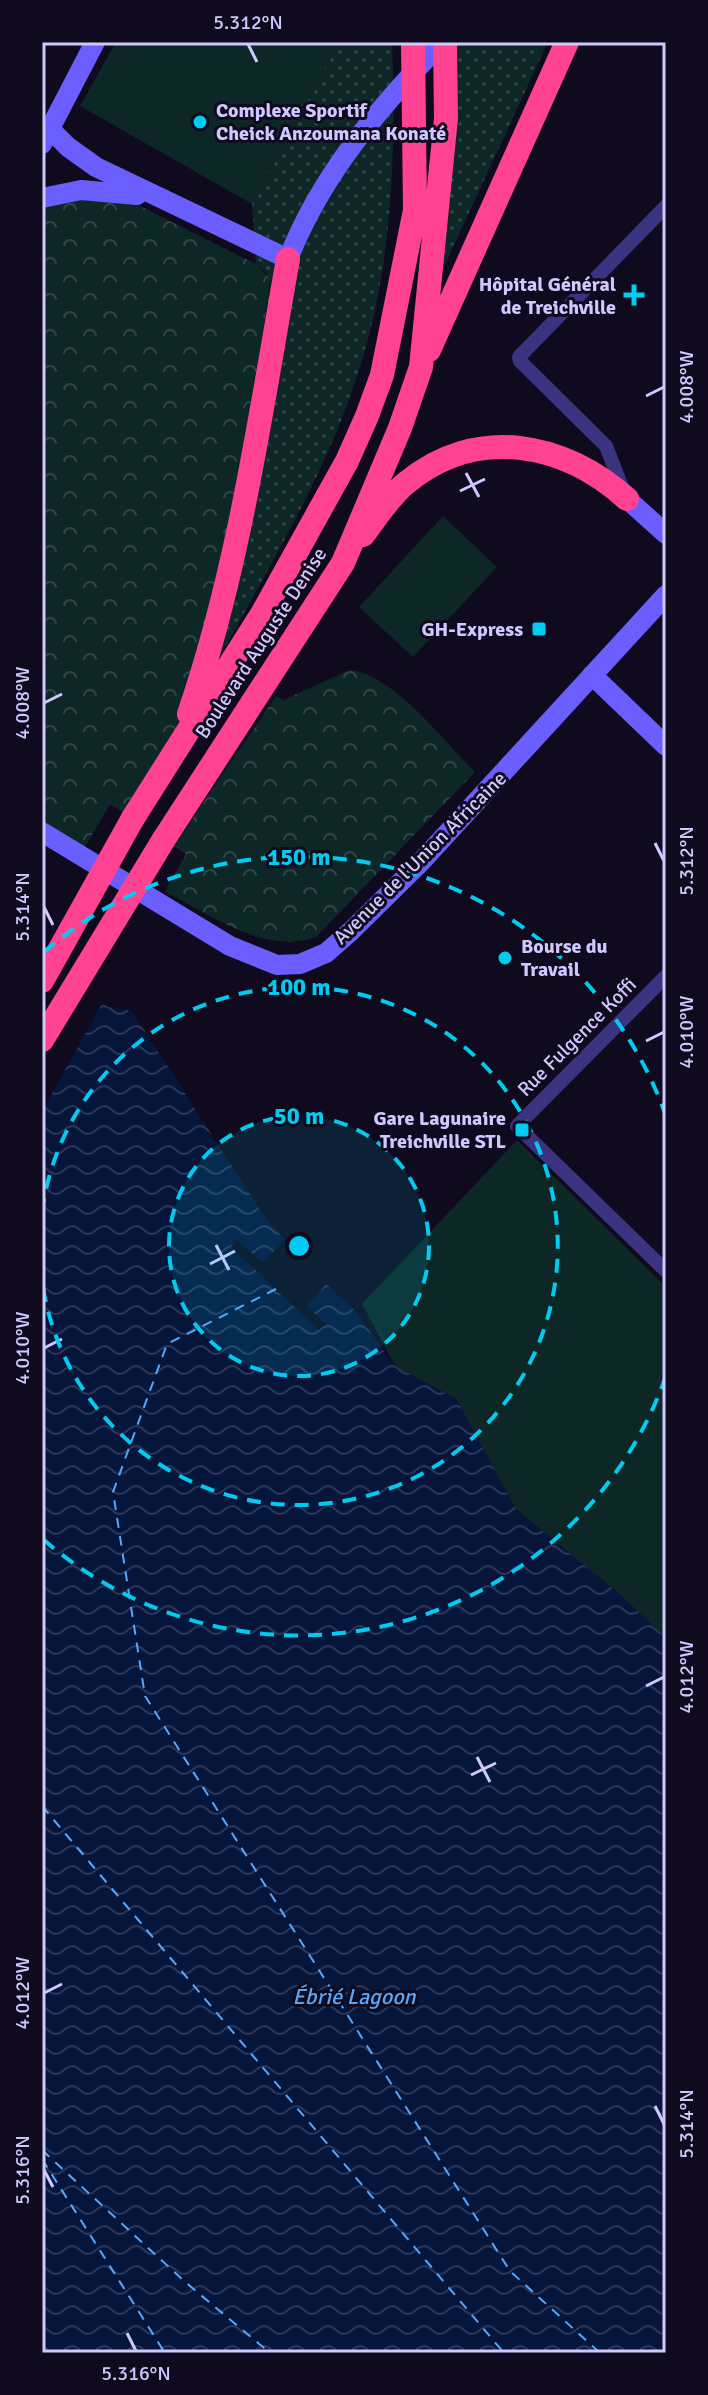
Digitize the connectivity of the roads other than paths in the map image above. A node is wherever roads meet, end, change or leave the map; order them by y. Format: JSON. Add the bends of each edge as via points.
{"nodes":[{"id":1,"x":95,"y":42,"type":"edge"},
{"id":2,"x":413,"y":42,"type":"edge"},
{"id":3,"x":443,"y":42,"type":"edge"},
{"id":4,"x":567,"y":42,"type":"edge"},
{"id":5,"x":45,"y":132,"type":"edge"},
{"id":6,"x":42,"y":198,"type":"edge"},
{"id":7,"x":156,"y":198,"type":"junction"},
{"id":8,"x":666,"y":206,"type":"edge"},
{"id":9,"x":288,"y":259,"type":"junction"},
{"id":10,"x":421,"y":367,"type":"junction"},
{"id":11,"x":627,"y":499,"type":"junction"},
{"id":12,"x":666,"y":534,"type":"edge"},
{"id":13,"x":343,"y":563,"type":"junction"},
{"id":14,"x":666,"y":595,"type":"edge"},
{"id":15,"x":592,"y":675,"type":"junction"},
{"id":16,"x":666,"y":746,"type":"edge"},
{"id":17,"x":177,"y":750,"type":"junction"},
{"id":18,"x":42,"y":832,"type":"edge"},
{"id":19,"x":666,"y":976,"type":"edge"},
{"id":20,"x":42,"y":981,"type":"edge"},
{"id":21,"x":42,"y":1040,"type":"edge"},
{"id":22,"x":666,"y":1271,"type":"edge"}],
"edges":[{"from":1,"to":5,"type":"main road"},
{"from":2,"to":17,"type":"highway","name":"Boulevard Auguste Denise","bridge":true,"via":[[415,210],[382,375],[347,461],[262,614]]},
{"from":3,"to":9,"type":"main road","via":[[332,170]]},
{"from":3,"to":10,"type":"highway","name":"Boulevard Auguste Denise","via":[[446,118]]},
{"from":4,"to":10,"type":"highway"},
{"from":5,"to":7,"type":"main road"},
{"from":6,"to":7,"type":"main road","via":[[81,190]]},
{"from":7,"to":9,"type":"main road"},
{"from":8,"to":11,"type":"street","via":[[519,357],[606,446]]},
{"from":9,"to":17,"type":"highway","via":[[237,531],[205,665]]},
{"from":10,"to":13,"type":"highway","name":"Boulevard Auguste Denise"},
{"from":11,"to":12,"type":"main road"},
{"from":11,"to":13,"type":"highway","via":[[584,466],[553,454],[495,447],[460,453],[404,484]]},
{"from":13,"to":21,"type":"highway","name":"Boulevard Auguste Denise","bridge":true,"via":[[164,839]]},
{"from":14,"to":15,"type":"main road","name":"Avenue de l'Union Africaine"},
{"from":15,"to":16,"type":"main road"},
{"from":15,"to":18,"type":"main road","name":"Avenue de l'Union Africaine","via":[[486,794],[350,932],[326,953],[300,964],[277,965],[230,946]]},
{"from":17,"to":20,"type":"highway","name":"Boulevard Auguste Denise","bridge":true},
{"from":19,"to":22,"type":"street","name":"Rue Fulgence Koffi","via":[[517,1126]]}]}
